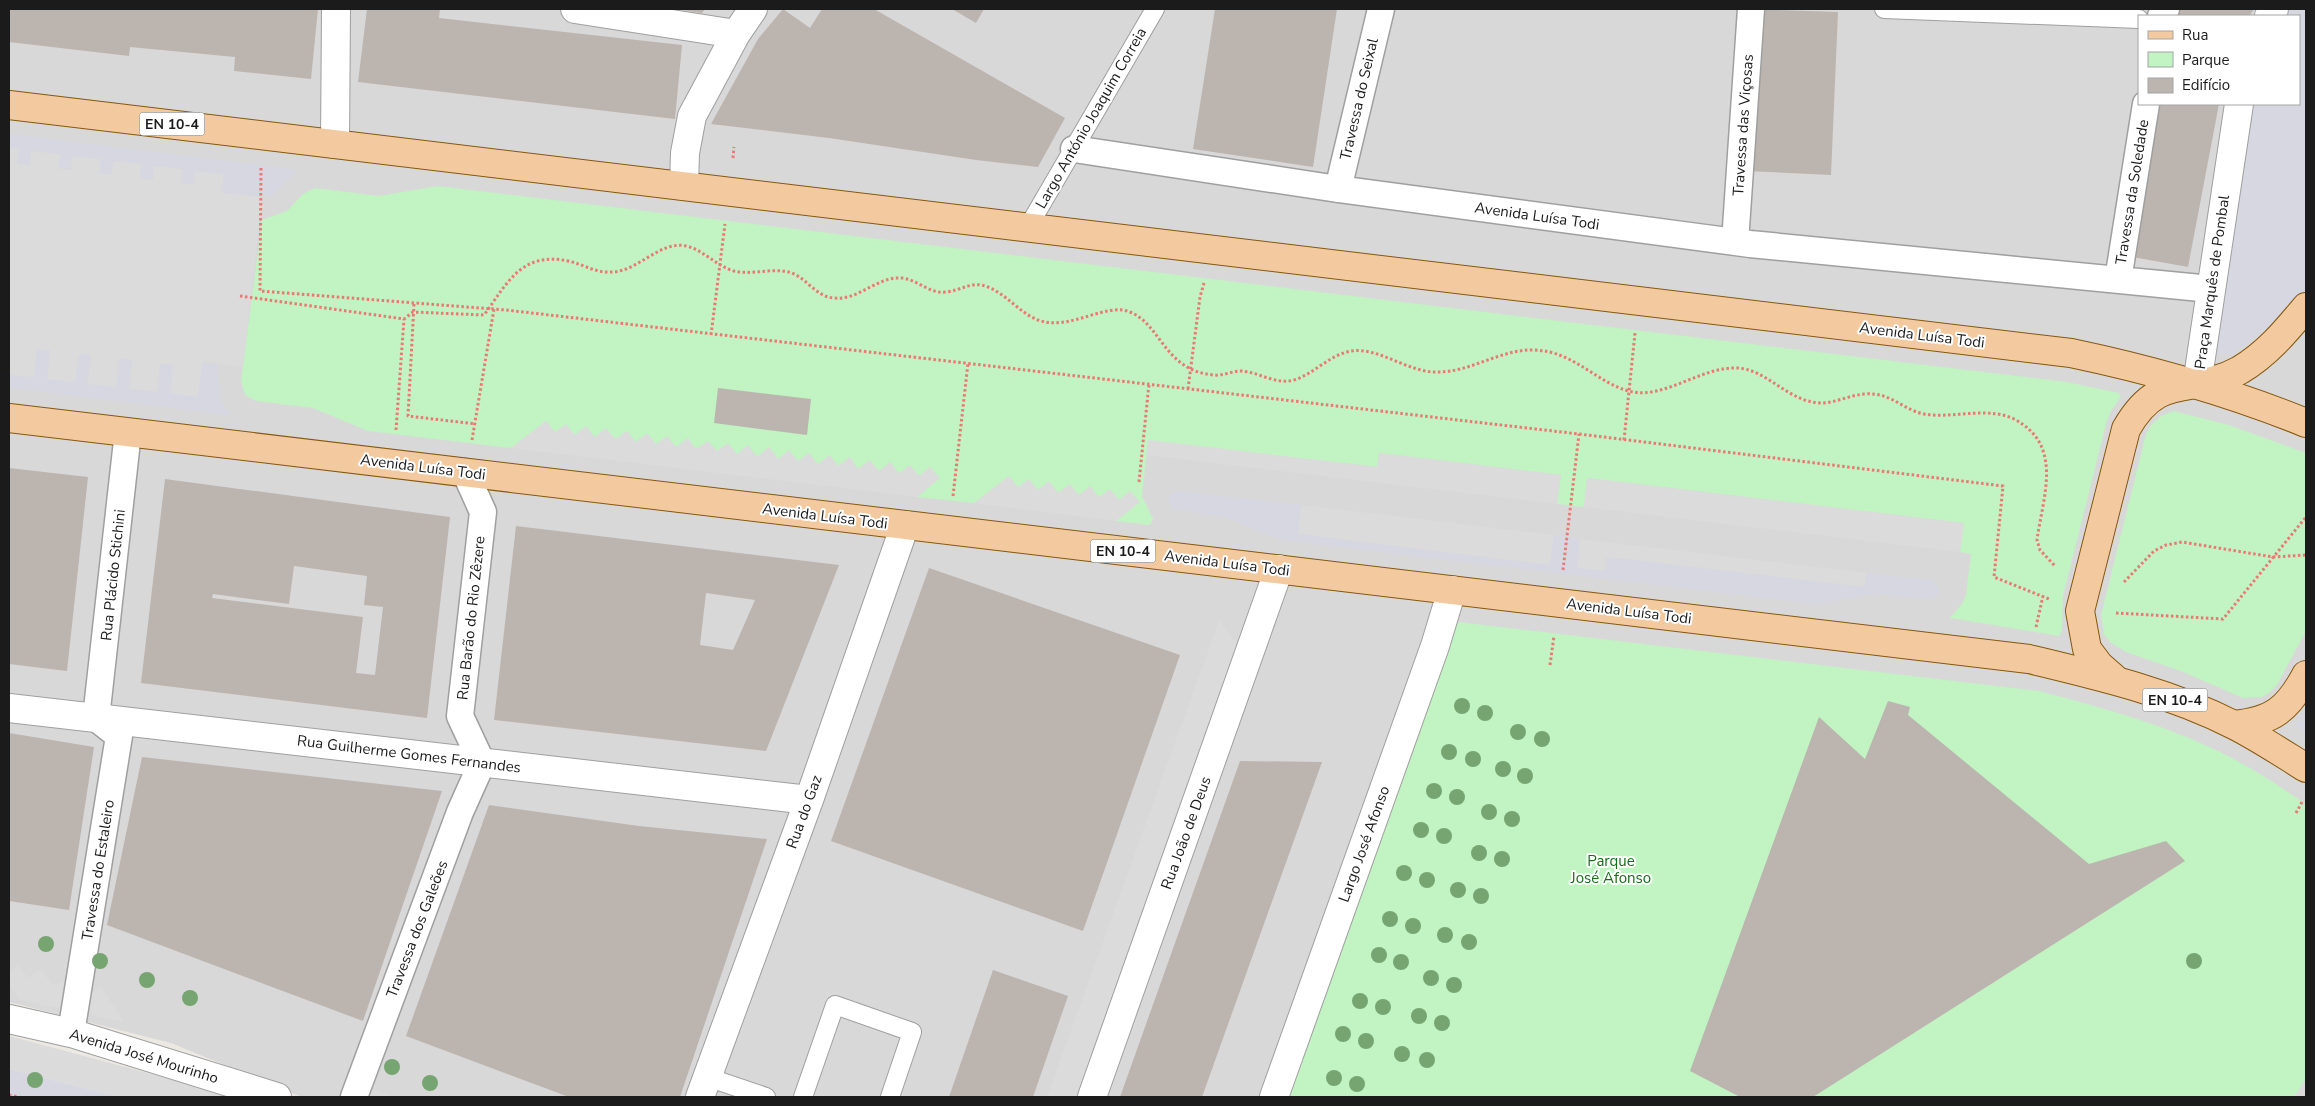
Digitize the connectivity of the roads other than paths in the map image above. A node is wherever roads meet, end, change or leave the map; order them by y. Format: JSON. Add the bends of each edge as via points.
{"nodes":[{"id":1,"x":336,"y":9,"type":"edge"},
{"id":2,"x":575,"y":9,"type":"edge"},
{"id":3,"x":753,"y":9,"type":"edge"},
{"id":4,"x":1155,"y":9,"type":"edge"},
{"id":5,"x":1381,"y":9,"type":"edge"},
{"id":6,"x":1751,"y":9,"type":"edge"},
{"id":7,"x":1884,"y":9,"type":"edge"},
{"id":8,"x":2138,"y":19,"type":"edge"},
{"id":9,"x":736,"y":34,"type":"junction"},
{"id":10,"x":9,"y":105,"type":"edge"},
{"id":11,"x":2146,"y":105,"type":"edge"},
{"id":12,"x":2238,"y":105,"type":"edge"},
{"id":13,"x":335,"y":144,"type":"junction"},
{"id":14,"x":1074,"y":149,"type":"junction"},
{"id":15,"x":684,"y":186,"type":"junction"},
{"id":16,"x":1338,"y":189,"type":"junction"},
{"id":17,"x":1028,"y":227,"type":"junction"},
{"id":18,"x":1735,"y":242,"type":"junction"},
{"id":19,"x":2118,"y":280,"type":"junction"},
{"id":20,"x":2211,"y":289,"type":"junction"},
{"id":21,"x":2306,"y":307,"type":"edge"},
{"id":22,"x":2198,"y":384,"type":"junction"},
{"id":23,"x":9,"y":418,"type":"edge"},
{"id":24,"x":2306,"y":423,"type":"edge"},
{"id":25,"x":128,"y":432,"type":"junction"},
{"id":26,"x":465,"y":472,"type":"junction"},
{"id":27,"x":905,"y":525,"type":"junction"},
{"id":28,"x":1280,"y":569,"type":"junction"},
{"id":29,"x":1452,"y":590,"type":"junction"},
{"id":30,"x":2306,"y":675,"type":"edge"},
{"id":31,"x":2115,"y":679,"type":"junction"},
{"id":32,"x":9,"y":708,"type":"edge"},
{"id":33,"x":96,"y":718,"type":"junction"},
{"id":34,"x":2234,"y":725,"type":"junction"},
{"id":35,"x":482,"y":763,"type":"junction"},
{"id":36,"x":2306,"y":768,"type":"edge"},
{"id":37,"x":809,"y":800,"type":"junction"},
{"id":38,"x":9,"y":1019,"type":"edge"},
{"id":39,"x":71,"y":1033,"type":"junction"},
{"id":40,"x":704,"y":1087,"type":"edge"},
{"id":41,"x":277,"y":1097,"type":"edge"},
{"id":42,"x":354,"y":1097,"type":"edge"},
{"id":43,"x":766,"y":1097,"type":"edge"},
{"id":44,"x":803,"y":1097,"type":"edge"},
{"id":45,"x":890,"y":1097,"type":"edge"},
{"id":46,"x":1092,"y":1097,"type":"edge"},
{"id":47,"x":1274,"y":1097,"type":"edge"}],
"edges":[{"from":1,"to":13,"type":"street"},
{"from":2,"to":9,"type":"street"},
{"from":3,"to":9,"type":"street"},
{"from":4,"to":14,"type":"lane","name":"Largo António Joaquim Correia"},
{"from":5,"to":16,"type":"street","name":"Travessa do Seixal"},
{"from":6,"to":18,"type":"street","name":"Travessa das Viçosas"},
{"from":7,"to":8,"type":"lane"},
{"from":9,"to":15,"type":"street","via":[[692,116],[685,153]]},
{"from":10,"to":13,"type":"main road","name":"Avenida Luísa Todi","number":"EN 10-4"},
{"from":11,"to":19,"type":"street","name":"Travessa da Soledade"},
{"from":12,"to":20,"type":"street","name":"Praça Marquês de Pombal"},
{"from":13,"to":15,"type":"main road","name":"Avenida Luísa Todi","number":"EN 10-4"},
{"from":14,"to":16,"type":"street","name":"Avenida Luísa Todi"},
{"from":14,"to":17,"type":"lane","name":"Largo António Joaquim Correia"},
{"from":15,"to":17,"type":"main road","name":"Avenida Luísa Todi","number":"EN 10-4"},
{"from":16,"to":18,"type":"street","name":"Avenida Luísa Todi"},
{"from":17,"to":22,"type":"main road","name":"Avenida Luísa Todi","number":"EN 10-4","via":[[2071,353],[2135,366]]},
{"from":18,"to":19,"type":"street","name":"Avenida Luísa Todi"},
{"from":19,"to":20,"type":"street","name":"Avenida Luísa Todi"},
{"from":20,"to":22,"type":"street","name":"Praça Marquês de Pombal"},
{"from":21,"to":22,"type":"main road","name":"Praça Marquês de Pombal","via":[[2267,351],[2238,371]]},
{"from":22,"to":24,"type":"main road","name":"Avenida Luísa Todi","number":"EN 10-4"},
{"from":22,"to":31,"type":"main road","via":[[2170,387],[2148,399],[2126,429],[2082,601],[2087,649]]},
{"from":23,"to":25,"type":"main road","name":"Avenida Luísa Todi","number":"EN 10-4"},
{"from":25,"to":26,"type":"main road","name":"Avenida Luísa Todi","number":"EN 10-4"},
{"from":25,"to":33,"type":"street","name":"Rua Plácido Stichini"},
{"from":26,"to":27,"type":"main road","name":"Avenida Luísa Todi","number":"EN 10-4"},
{"from":26,"to":35,"type":"street","name":"Rua Barão do Rio Zêzere","via":[[482,512],[460,716]]},
{"from":27,"to":28,"type":"main road","name":"Avenida Luísa Todi","number":"EN 10-4"},
{"from":27,"to":37,"type":"street","name":"Rua do Gaz"},
{"from":28,"to":29,"type":"main road","name":"Avenida Luísa Todi","number":"EN 10-4"},
{"from":28,"to":46,"type":"street","name":"Rua João de Deus"},
{"from":29,"to":31,"type":"main road","name":"Avenida Luísa Todi","number":"EN 10-4","via":[[2029,659]]},
{"from":29,"to":47,"type":"street","name":"Largo José Afonso","via":[[1435,646]]},
{"from":30,"to":34,"type":"main road","via":[[2288,704],[2274,715],[2256,723]]},
{"from":31,"to":34,"type":"main road","name":"Avenida Luísa Todi","number":"EN 10-4"},
{"from":32,"to":33,"type":"street","name":"Rua Guilherme Gomes Fernandes"},
{"from":33,"to":35,"type":"street","name":"Rua Guilherme Gomes Fernandes"},
{"from":33,"to":39,"type":"street","name":"Travessa do Estaleiro","via":[[119,736]]},
{"from":34,"to":36,"type":"main road","name":"Avenida Luísa Todi","number":"EN 10-4"},
{"from":35,"to":37,"type":"street","name":"Rua Guilherme Gomes Fernandes"},
{"from":35,"to":42,"type":"street","name":"Travessa dos Galeões","via":[[460,812]]},
{"from":37,"to":40,"type":"street","name":"Rua do Gaz"},
{"from":38,"to":39,"type":"street","name":"Avenida José Mourinho"},
{"from":39,"to":41,"type":"street","name":"Avenida José Mourinho"},
{"from":40,"to":43,"type":"lane"},
{"from":44,"to":45,"type":"lane","via":[[835,1005],[912,1032]]}]}
